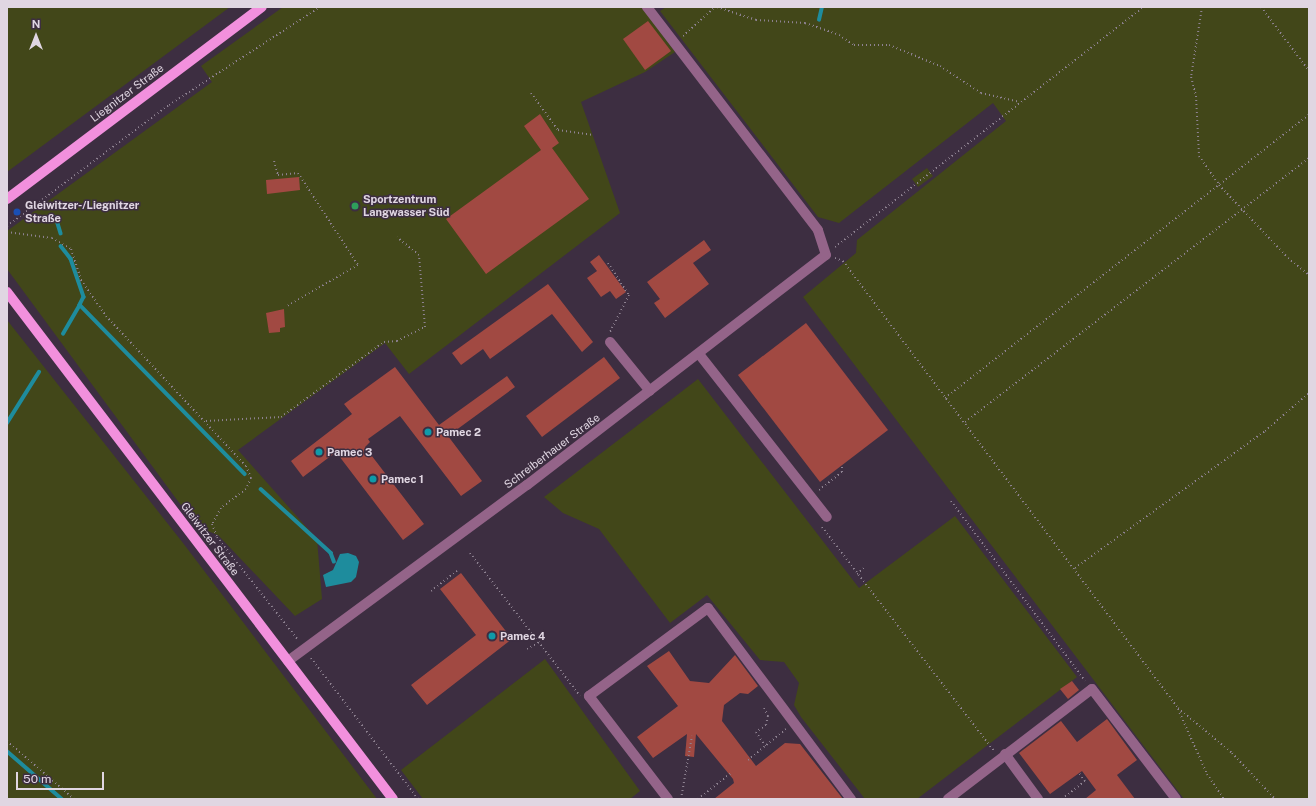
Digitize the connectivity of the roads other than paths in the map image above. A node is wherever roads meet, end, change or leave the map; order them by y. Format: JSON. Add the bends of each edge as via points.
{"nodes":[{"id":1,"x":262,"y":7,"type":"edge"},
{"id":2,"x":647,"y":7,"type":"edge"},
{"id":3,"x":7,"y":199,"type":"edge"},
{"id":4,"x":7,"y":292,"type":"edge"},
{"id":5,"x":610,"y":342,"type":"road end"},
{"id":6,"x":699,"y":354,"type":"junction"},
{"id":7,"x":650,"y":392,"type":"junction"},
{"id":8,"x":827,"y":517,"type":"dead end"},
{"id":9,"x":288,"y":661,"type":"junction"},
{"id":10,"x":1003,"y":756,"type":"junction"},
{"id":11,"x":394,"y":799,"type":"edge"},
{"id":12,"x":668,"y":799,"type":"edge"},
{"id":13,"x":851,"y":799,"type":"edge"},
{"id":14,"x":948,"y":799,"type":"edge"},
{"id":15,"x":1038,"y":799,"type":"edge"},
{"id":16,"x":1176,"y":799,"type":"edge"}],
"edges":[{"from":1,"to":3,"type":"main road","name":"Liegnitzer Straße"},
{"from":2,"to":6,"type":"street","name":"Schreiberhauer Straße","via":[[818,230],[826,255]]},
{"from":4,"to":9,"type":"main road","name":"Gleiwitzer Straße"},
{"from":5,"to":7,"type":"street"},
{"from":6,"to":7,"type":"street","name":"Schreiberhauer Straße"},
{"from":6,"to":8,"type":"street"},
{"from":7,"to":9,"type":"street","name":"Schreiberhauer Straße"},
{"from":9,"to":11,"type":"main road","name":"Gleiwitzer Straße"},
{"from":10,"to":14,"type":"street"},
{"from":10,"to":15,"type":"street"},
{"from":10,"to":16,"type":"street","via":[[1092,689]]},
{"from":12,"to":13,"type":"street","via":[[589,696],[708,608]]}]}
